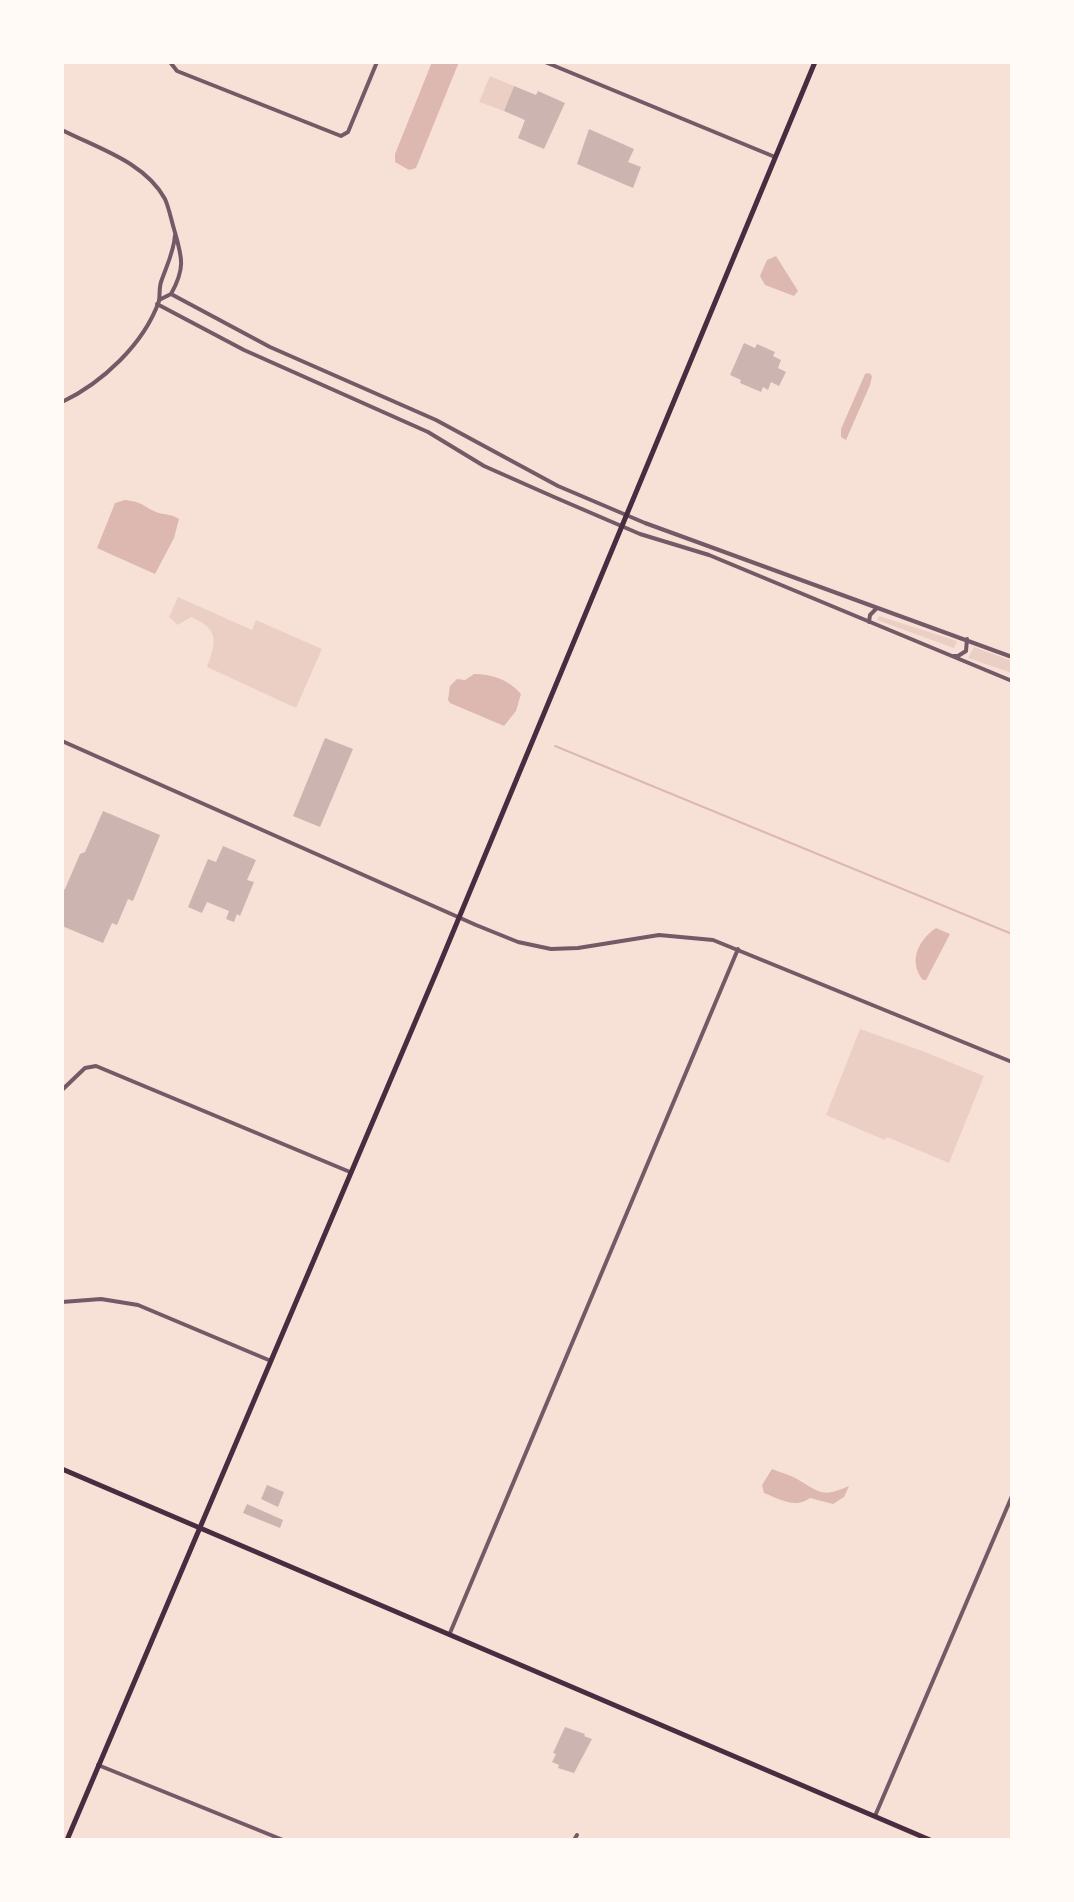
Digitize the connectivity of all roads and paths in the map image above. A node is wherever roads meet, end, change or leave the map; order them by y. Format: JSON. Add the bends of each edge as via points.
{"nodes":[{"id":1,"x":170,"y":62,"type":"edge"},
{"id":2,"x":377,"y":62,"type":"edge"},
{"id":3,"x":545,"y":62,"type":"edge"},
{"id":4,"x":815,"y":62,"type":"edge"},
{"id":5,"x":62,"y":130,"type":"edge"},
{"id":6,"x":775,"y":157,"type":"junction"},
{"id":7,"x":175,"y":233,"type":"junction"},
{"id":8,"x":171,"y":294,"type":"junction"},
{"id":9,"x":158,"y":302,"type":"junction"},
{"id":10,"x":62,"y":402,"type":"edge"},
{"id":11,"x":627,"y":515,"type":"junction"},
{"id":12,"x":623,"y":527,"type":"junction"},
{"id":13,"x":880,"y":607,"type":"junction"},
{"id":14,"x":869,"y":622,"type":"junction"},
{"id":15,"x":967,"y":639,"type":"junction"},
{"id":16,"x":950,"y":656,"type":"junction"},
{"id":17,"x":1012,"y":657,"type":"edge"},
{"id":18,"x":1012,"y":681,"type":"edge"},
{"id":19,"x":62,"y":741,"type":"edge"},
{"id":20,"x":459,"y":918,"type":"junction"},
{"id":21,"x":738,"y":949,"type":"junction"},
{"id":22,"x":1012,"y":1062,"type":"edge"},
{"id":23,"x":62,"y":1090,"type":"edge"},
{"id":24,"x":350,"y":1172,"type":"junction"},
{"id":25,"x":62,"y":1302,"type":"edge"},
{"id":26,"x":271,"y":1361,"type":"junction"},
{"id":27,"x":62,"y":1469,"type":"edge"},
{"id":28,"x":1012,"y":1496,"type":"edge"},
{"id":29,"x":199,"y":1526,"type":"junction"},
{"id":30,"x":450,"y":1633,"type":"junction"},
{"id":31,"x":98,"y":1765,"type":"junction"},
{"id":32,"x":875,"y":1816,"type":"junction"},
{"id":33,"x":67,"y":1840,"type":"edge"},
{"id":34,"x":283,"y":1840,"type":"edge"},
{"id":35,"x":930,"y":1840,"type":"edge"}],
"edges":[{"from":1,"to":2,"type":"street","via":[[177,71],[341,136],[348,132]]},
{"from":3,"to":6,"type":"street"},
{"from":4,"to":6,"type":"main road"},
{"from":5,"to":7,"type":"street","via":[[144,174],[165,200]]},
{"from":6,"to":11,"type":"main road"},
{"from":7,"to":8,"type":"street","via":[[183,261]]},
{"from":7,"to":9,"type":"street"},
{"from":8,"to":9,"type":"street"},
{"from":8,"to":11,"type":"street","via":[[270,347],[436,420],[536,476]]},
{"from":9,"to":10,"type":"street","via":[[120,361]]},
{"from":9,"to":12,"type":"street","via":[[244,350]]},
{"from":11,"to":12,"type":"main road"},
{"from":11,"to":13,"type":"street"},
{"from":12,"to":14,"type":"street","via":[[709,555]]},
{"from":12,"to":20,"type":"main road"},
{"from":13,"to":14,"type":"street"},
{"from":13,"to":15,"type":"street"},
{"from":14,"to":16,"type":"street"},
{"from":15,"to":16,"type":"street","via":[[963,654]]},
{"from":15,"to":17,"type":"street"},
{"from":16,"to":18,"type":"street"},
{"from":19,"to":20,"type":"street"},
{"from":20,"to":21,"type":"street","via":[[551,949],[674,935]]},
{"from":20,"to":24,"type":"main road"},
{"from":21,"to":22,"type":"street"},
{"from":21,"to":30,"type":"street"},
{"from":23,"to":24,"type":"street","via":[[85,1068],[102,1068]]},
{"from":24,"to":26,"type":"main road"},
{"from":25,"to":26,"type":"street","via":[[101,1299],[138,1305]]},
{"from":26,"to":29,"type":"main road"},
{"from":27,"to":29,"type":"main road"},
{"from":28,"to":32,"type":"street"},
{"from":29,"to":30,"type":"main road"},
{"from":29,"to":31,"type":"main road"},
{"from":30,"to":32,"type":"main road"},
{"from":31,"to":33,"type":"main road"},
{"from":31,"to":34,"type":"street"},
{"from":32,"to":35,"type":"main road"}]}
